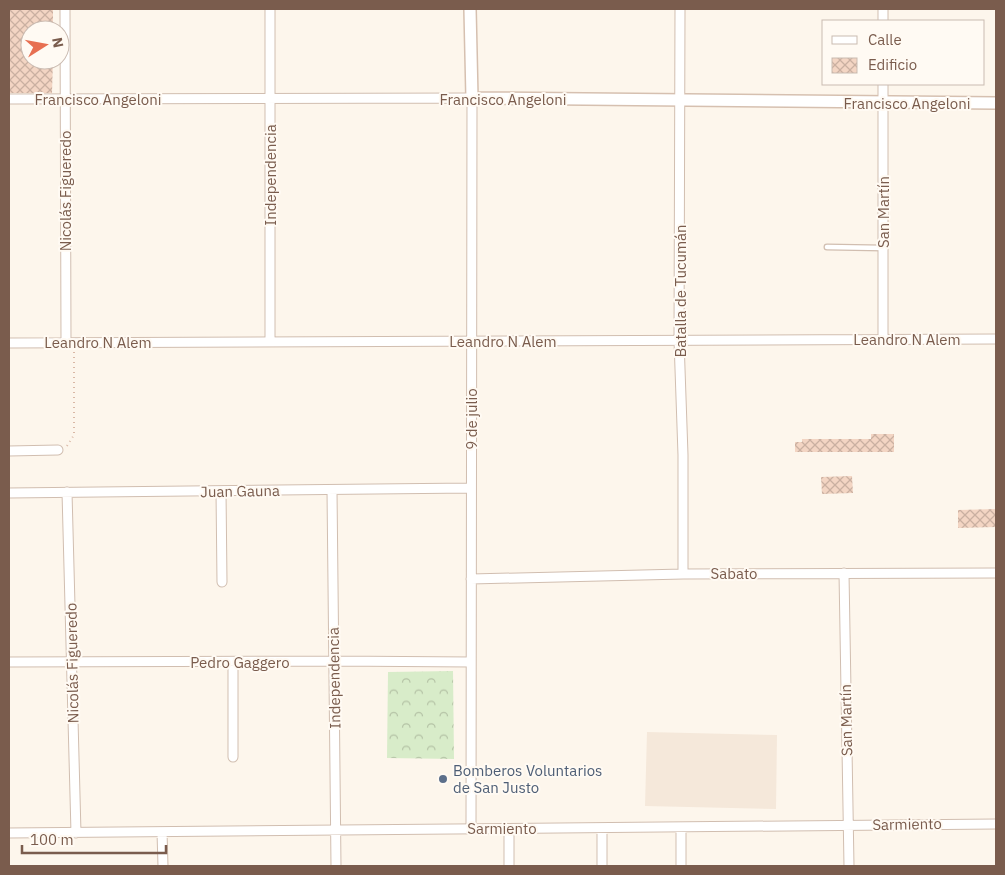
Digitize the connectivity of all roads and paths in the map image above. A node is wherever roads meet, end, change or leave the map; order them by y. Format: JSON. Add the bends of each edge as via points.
{"nodes":[{"id":1,"x":65,"y":9,"type":"edge"},
{"id":2,"x":270,"y":9,"type":"edge"},
{"id":3,"x":470,"y":9,"type":"edge"},
{"id":4,"x":680,"y":9,"type":"edge"},
{"id":5,"x":883,"y":85,"type":"edge"},
{"id":6,"x":472,"y":98,"type":"junction"},
{"id":7,"x":9,"y":99,"type":"edge"},
{"id":8,"x":65,"y":99,"type":"junction"},
{"id":9,"x":270,"y":99,"type":"junction"},
{"id":10,"x":680,"y":101,"type":"junction"},
{"id":11,"x":883,"y":102,"type":"junction"},
{"id":12,"x":996,"y":103,"type":"edge"},
{"id":13,"x":827,"y":247,"type":"dead end"},
{"id":14,"x":883,"y":248,"type":"junction"},
{"id":15,"x":996,"y":339,"type":"edge"},
{"id":16,"x":679,"y":340,"type":"junction"},
{"id":17,"x":883,"y":340,"type":"junction"},
{"id":18,"x":70,"y":342,"type":"junction"},
{"id":19,"x":270,"y":342,"type":"junction"},
{"id":20,"x":472,"y":342,"type":"junction"},
{"id":21,"x":9,"y":343,"type":"edge"},
{"id":22,"x":58,"y":450,"type":"joint"},
{"id":23,"x":9,"y":451,"type":"edge"},
{"id":24,"x":471,"y":488,"type":"junction"},
{"id":25,"x":332,"y":490,"type":"junction"},
{"id":26,"x":221,"y":491,"type":"junction"},
{"id":27,"x":67,"y":492,"type":"junction"},
{"id":28,"x":9,"y":493,"type":"edge"},
{"id":29,"x":844,"y":573,"type":"junction"},
{"id":30,"x":996,"y":573,"type":"edge"},
{"id":31,"x":683,"y":574,"type":"junction"},
{"id":32,"x":471,"y":579,"type":"junction"},
{"id":33,"x":222,"y":582,"type":"dead end"},
{"id":34,"x":334,"y":661,"type":"junction"},
{"id":35,"x":9,"y":662,"type":"edge"},
{"id":36,"x":72,"y":662,"type":"junction"},
{"id":37,"x":233,"y":662,"type":"junction"},
{"id":38,"x":471,"y":662,"type":"junction"},
{"id":39,"x":233,"y":757,"type":"dead end"},
{"id":40,"x":996,"y":824,"type":"edge"},
{"id":41,"x":848,"y":825,"type":"junction"},
{"id":42,"x":680,"y":827,"type":"junction"},
{"id":43,"x":471,"y":828,"type":"junction"},
{"id":44,"x":509,"y":828,"type":"junction"},
{"id":45,"x":602,"y":828,"type":"junction"},
{"id":46,"x":336,"y":830,"type":"junction"},
{"id":47,"x":162,"y":832,"type":"junction"},
{"id":48,"x":76,"y":833,"type":"junction"},
{"id":49,"x":9,"y":834,"type":"edge"},
{"id":50,"x":163,"y":866,"type":"edge"},
{"id":51,"x":336,"y":866,"type":"edge"},
{"id":52,"x":509,"y":866,"type":"edge"},
{"id":53,"x":602,"y":866,"type":"edge"},
{"id":54,"x":681,"y":866,"type":"edge"},
{"id":55,"x":849,"y":866,"type":"edge"}],
"edges":[{"from":1,"to":8,"type":"street","name":"Nicolás Figueredo"},
{"from":2,"to":9,"type":"street","name":"Independencia"},
{"from":3,"to":6,"type":"main road","name":"9 de julio"},
{"from":4,"to":10,"type":"street","name":"Batalla de Tucumán"},
{"from":5,"to":11,"type":"street","name":"San Martín"},
{"from":6,"to":9,"type":"street","name":"Francisco Angeloni"},
{"from":6,"to":10,"type":"main road","name":"Francisco Angeloni"},
{"from":6,"to":20,"type":"street","name":"9 de julio"},
{"from":7,"to":8,"type":"street","name":"Francisco Angeloni"},
{"from":8,"to":9,"type":"street","name":"Francisco Angeloni"},
{"from":8,"to":18,"type":"street","name":"Nicolás Figueredo"},
{"from":9,"to":19,"type":"street","name":"Independencia"},
{"from":10,"to":11,"type":"main road","name":"Francisco Angeloni"},
{"from":10,"to":16,"type":"street","name":"Batalla de Tucumán"},
{"from":11,"to":12,"type":"main road","name":"Francisco Angeloni"},
{"from":11,"to":14,"type":"street","name":"San Martín"},
{"from":13,"to":14,"type":"lane"},
{"from":14,"to":17,"type":"street","name":"San Martín"},
{"from":15,"to":17,"type":"street","name":"Leandro N Alem"},
{"from":16,"to":17,"type":"street","name":"Leandro N Alem"},
{"from":16,"to":20,"type":"street","name":"Leandro N Alem"},
{"from":16,"to":31,"type":"street","name":"Batalla de Tucumán"},
{"from":18,"to":19,"type":"street","name":"Leandro N Alem"},
{"from":18,"to":21,"type":"street","name":"Leandro N Alem"},
{"from":18,"to":22,"type":"path","via":[[74,435],[68,445]]},
{"from":19,"to":20,"type":"street","name":"Leandro N Alem"},
{"from":20,"to":24,"type":"street","name":"9 de julio"},
{"from":22,"to":23,"type":"street"},
{"from":24,"to":25,"type":"street","name":"Juan Gauna"},
{"from":24,"to":32,"type":"street","name":"9 de julio"},
{"from":25,"to":26,"type":"street","name":"Juan Gauna"},
{"from":25,"to":34,"type":"street","name":"Independencia"},
{"from":26,"to":27,"type":"street","name":"Juan Gauna"},
{"from":26,"to":33,"type":"street"},
{"from":27,"to":28,"type":"street","name":"Juan Gauna"},
{"from":27,"to":36,"type":"street","name":"Nicolás Figueredo"},
{"from":29,"to":30,"type":"street","name":"Sabato"},
{"from":29,"to":31,"type":"street","name":"Sabato"},
{"from":29,"to":41,"type":"street","name":"San Martín"},
{"from":31,"to":32,"type":"street","name":"Sabato"},
{"from":32,"to":38,"type":"street","name":"9 de julio"},
{"from":34,"to":37,"type":"street","name":"Pedro Gaggero"},
{"from":34,"to":38,"type":"street","name":"Pedro Gaggero"},
{"from":34,"to":46,"type":"street","name":"Independencia"},
{"from":35,"to":36,"type":"street","name":"Pedro Gaggero"},
{"from":36,"to":37,"type":"street","name":"Pedro Gaggero"},
{"from":36,"to":48,"type":"street","name":"Nicolás Figueredo"},
{"from":37,"to":39,"type":"street"},
{"from":38,"to":43,"type":"street","name":"9 de julio"},
{"from":40,"to":41,"type":"street","name":"Sarmiento"},
{"from":41,"to":42,"type":"street","name":"Sarmiento"},
{"from":41,"to":55,"type":"street","name":"San Martín"},
{"from":42,"to":45,"type":"street","name":"Sarmiento"},
{"from":42,"to":54,"type":"street"},
{"from":43,"to":44,"type":"street","name":"Sarmiento"},
{"from":43,"to":46,"type":"street","name":"Sarmiento"},
{"from":44,"to":45,"type":"street","name":"Sarmiento"},
{"from":44,"to":52,"type":"street"},
{"from":45,"to":53,"type":"street"},
{"from":46,"to":47,"type":"street","name":"Sarmiento"},
{"from":46,"to":51,"type":"street","name":"Independencia"},
{"from":47,"to":48,"type":"street","name":"Sarmiento"},
{"from":47,"to":50,"type":"street"},
{"from":48,"to":49,"type":"street","name":"Sarmiento"}]}
